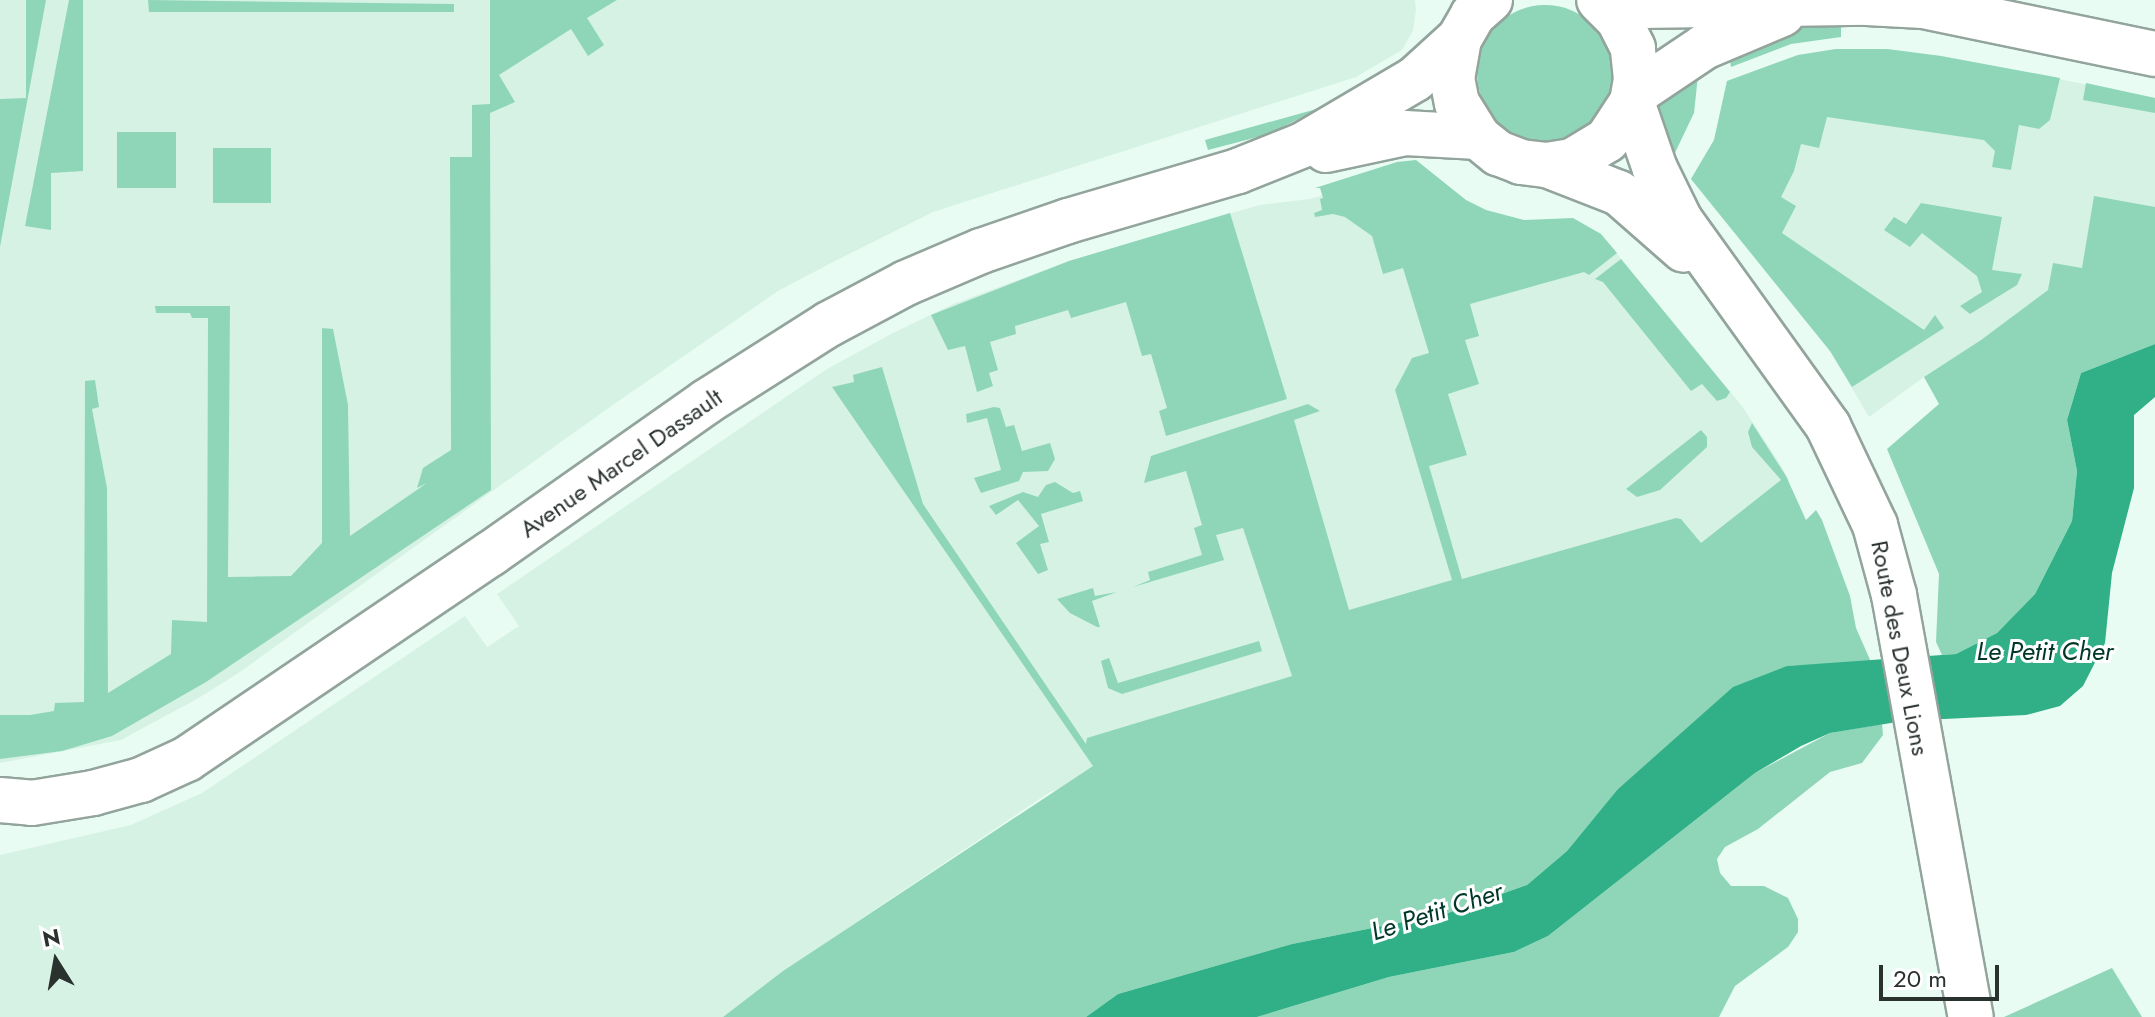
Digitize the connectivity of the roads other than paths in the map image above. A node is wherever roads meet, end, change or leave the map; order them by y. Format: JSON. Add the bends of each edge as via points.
{"nodes":[{"id":1,"x":1490,"y":0,"type":"edge"},
{"id":2,"x":1602,"y":0,"type":"edge"},
{"id":3,"x":1832,"y":4,"type":"junction"},
{"id":4,"x":1459,"y":39,"type":"junction"},
{"id":5,"x":2155,"y":54,"type":"edge"},
{"id":6,"x":1633,"y":98,"type":"junction"},
{"id":7,"x":1478,"y":137,"type":"junction"},
{"id":8,"x":1547,"y":165,"type":"junction"},
{"id":9,"x":1238,"y":171,"type":"junction"},
{"id":10,"x":1743,"y":313,"type":"junction"},
{"id":11,"x":11,"y":807,"type":"edge"},
{"id":12,"x":1971,"y":1017,"type":"edge"}],
"edges":[{"from":1,"to":4,"type":"street","name":"Avenue Marcel Dassault"},
{"from":2,"to":3,"type":"street","via":[[1650,6]]},
{"from":2,"to":6,"type":"street","name":"Route des Deux Lions","via":[[1633,48]]},
{"from":3,"to":5,"type":"street","via":[[1923,6]]},
{"from":3,"to":6,"type":"street","via":[[1751,24],[1681,60]]},
{"from":4,"to":7,"type":"street","via":[[1454,90]]},
{"from":4,"to":9,"type":"street","name":"Avenue Marcel Dassault","via":[[1415,79],[1361,114]]},
{"from":6,"to":8,"type":"street","via":[[1607,140],[1572,161]]},
{"from":6,"to":10,"type":"street","name":"Route des Deux Lions","via":[[1655,169],[1680,220]]},
{"from":7,"to":8,"type":"street","name":"Route des Deux Lions","via":[[1510,158]]},
{"from":7,"to":9,"type":"street","name":"Avenue Marcel Dassault","via":[[1405,133]]},
{"from":8,"to":10,"type":"street","name":"Route des Deux Lions","via":[[1619,193]]},
{"from":9,"to":11,"type":"street","name":"Avenue Marcel Dassault","via":[[1021,237],[869,302],[706,402],[187,759],[118,787]]},
{"from":10,"to":12,"type":"street","name":"Route des Deux Lions","via":[[1821,417],[1875,525],[1901,635]]}]}
